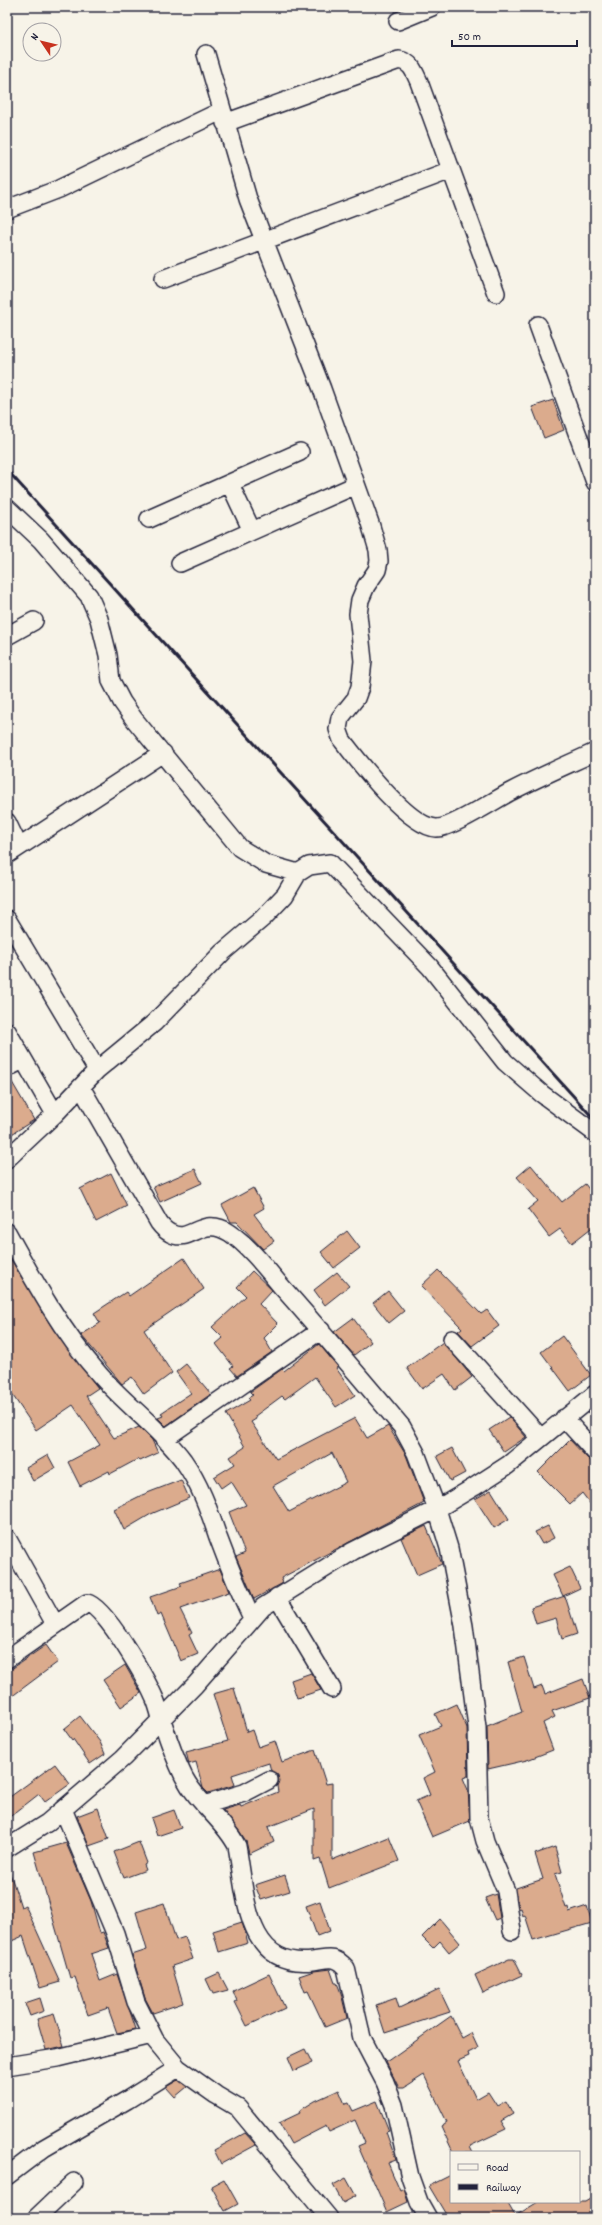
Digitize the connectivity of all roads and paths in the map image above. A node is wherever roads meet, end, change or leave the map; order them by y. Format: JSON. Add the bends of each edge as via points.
{"nodes":[{"id":1,"x":432,"y":7,"type":"edge"},
{"id":2,"x":398,"y":21,"type":"dead end"},
{"id":3,"x":206,"y":54,"type":"dead end"},
{"id":4,"x":223,"y":118,"type":"junction"},
{"id":5,"x":451,"y":170,"type":"junction"},
{"id":6,"x":7,"y":209,"type":"edge"},
{"id":7,"x":264,"y":240,"type":"junction"},
{"id":8,"x":163,"y":279,"type":"dead end"},
{"id":9,"x":496,"y":293,"type":"dead end"},
{"id":10,"x":538,"y":325,"type":"dead end"},
{"id":11,"x":300,"y":452,"type":"dead end"},
{"id":12,"x":595,"y":482,"type":"edge"},
{"id":13,"x":230,"y":484,"type":"junction"},
{"id":14,"x":356,"y":485,"type":"junction"},
{"id":15,"x":7,"y":508,"type":"edge"},
{"id":16,"x":149,"y":519,"type":"dead end"},
{"id":17,"x":252,"y":531,"type":"junction"},
{"id":18,"x":180,"y":563,"type":"dead end"},
{"id":19,"x":34,"y":621,"type":"dead end"},
{"id":20,"x":7,"y":636,"type":"edge"},
{"id":21,"x":595,"y":752,"type":"edge"},
{"id":22,"x":163,"y":753,"type":"junction"},
{"id":23,"x":7,"y":822,"type":"edge"},
{"id":24,"x":13,"y":851,"type":"edge"},
{"id":25,"x":298,"y":873,"type":"junction"},
{"id":26,"x":7,"y":919,"type":"edge"},
{"id":27,"x":7,"y":1031,"type":"edge"},
{"id":28,"x":23,"y":1060,"type":"junction"},
{"id":29,"x":7,"y":1068,"type":"edge"},
{"id":30,"x":97,"y":1070,"type":"junction"},
{"id":31,"x":81,"y":1087,"type":"junction"},
{"id":32,"x":55,"y":1114,"type":"junction"},
{"id":33,"x":595,"y":1133,"type":"edge"},
{"id":34,"x":7,"y":1158,"type":"edge"},
{"id":35,"x":7,"y":1232,"type":"edge"},
{"id":36,"x":320,"y":1330,"type":"junction"},
{"id":37,"x":452,"y":1338,"type":"dead end"},
{"id":38,"x":595,"y":1394,"type":"edge"},
{"id":39,"x":564,"y":1418,"type":"junction"},
{"id":40,"x":542,"y":1438,"type":"junction"},
{"id":41,"x":164,"y":1439,"type":"junction"},
{"id":42,"x":595,"y":1452,"type":"edge"},
{"id":43,"x":437,"y":1509,"type":"junction"},
{"id":44,"x":7,"y":1538,"type":"edge"},
{"id":45,"x":277,"y":1597,"type":"junction"},
{"id":46,"x":252,"y":1618,"type":"junction"},
{"id":47,"x":55,"y":1624,"type":"junction"},
{"id":48,"x":7,"y":1659,"type":"edge"},
{"id":49,"x":332,"y":1689,"type":"dead end"},
{"id":50,"x":162,"y":1721,"type":"junction"},
{"id":51,"x":269,"y":1780,"type":"dead end"},
{"id":52,"x":204,"y":1805,"type":"junction"},
{"id":53,"x":63,"y":1809,"type":"junction"},
{"id":54,"x":9,"y":1843,"type":"edge"},
{"id":55,"x":512,"y":1931,"type":"dead end"},
{"id":56,"x":152,"y":2035,"type":"junction"},
{"id":57,"x":7,"y":2066,"type":"edge"},
{"id":58,"x":178,"y":2068,"type":"junction"},
{"id":59,"x":14,"y":2161,"type":"edge"},
{"id":60,"x":7,"y":2176,"type":"edge"},
{"id":61,"x":74,"y":2182,"type":"dead end"},
{"id":62,"x":36,"y":2218,"type":"edge"},
{"id":63,"x":329,"y":2218,"type":"edge"},
{"id":64,"x":428,"y":2218,"type":"edge"}],
"edges":[{"from":1,"to":2,"type":"street"},
{"from":3,"to":4,"type":"street"},
{"from":4,"to":5,"type":"street","via":[[399,60],[406,61],[419,82]]},
{"from":4,"to":6,"type":"street"},
{"from":4,"to":7,"type":"street","via":[[248,199]]},
{"from":5,"to":7,"type":"street"},
{"from":5,"to":9,"type":"street"},
{"from":7,"to":8,"type":"street"},
{"from":7,"to":14,"type":"street"},
{"from":10,"to":12,"type":"street"},
{"from":11,"to":13,"type":"street"},
{"from":13,"to":16,"type":"street"},
{"from":13,"to":17,"type":"street"},
{"from":14,"to":17,"type":"street"},
{"from":14,"to":21,"type":"street","via":[[370,523],[379,561],[377,570],[366,586],[358,614],[363,661],[360,687],[356,698],[340,718],[338,729],[342,740],[360,763],[408,815],[436,828],[462,818],[513,790]]},
{"from":15,"to":22,"type":"street","via":[[41,540],[89,596],[99,619],[114,690]]},
{"from":17,"to":18,"type":"street"},
{"from":19,"to":20,"type":"street"},
{"from":22,"to":24,"type":"street"},
{"from":22,"to":25,"type":"street","via":[[240,848],[266,864]]},
{"from":23,"to":24,"type":"street"},
{"from":25,"to":30,"type":"street","via":[[285,895],[267,914],[223,952],[154,1023]]},
{"from":25,"to":33,"type":"street","via":[[309,866],[330,863],[430,967],[505,1062],[542,1094]]},
{"from":26,"to":30,"type":"street"},
{"from":27,"to":28,"type":"street"},
{"from":28,"to":29,"type":"street"},
{"from":28,"to":32,"type":"street"},
{"from":30,"to":31,"type":"street"},
{"from":31,"to":32,"type":"street"},
{"from":31,"to":36,"type":"street","via":[[159,1223],[170,1234],[179,1236],[215,1226],[230,1234],[268,1271]]},
{"from":32,"to":34,"type":"street"},
{"from":35,"to":41,"type":"street","via":[[53,1313],[74,1343],[98,1374]]},
{"from":36,"to":41,"type":"street"},
{"from":36,"to":43,"type":"street","via":[[402,1427],[416,1453]]},
{"from":37,"to":40,"type":"street"},
{"from":38,"to":39,"type":"street"},
{"from":39,"to":40,"type":"street"},
{"from":39,"to":42,"type":"street"},
{"from":40,"to":43,"type":"street","via":[[508,1465]]},
{"from":41,"to":46,"type":"street","via":[[196,1479],[239,1592]]},
{"from":43,"to":45,"type":"street","via":[[353,1551]]},
{"from":43,"to":55,"type":"street","via":[[457,1585],[467,1653],[479,1743],[479,1818],[485,1841],[506,1891]]},
{"from":44,"to":47,"type":"street"},
{"from":45,"to":46,"type":"street"},
{"from":45,"to":49,"type":"street"},
{"from":46,"to":50,"type":"street","via":[[214,1666]]},
{"from":47,"to":48,"type":"street"},
{"from":47,"to":50,"type":"street","via":[[87,1603],[97,1608],[145,1679]]},
{"from":50,"to":52,"type":"street","via":[[184,1776]]},
{"from":50,"to":53,"type":"street"},
{"from":51,"to":52,"type":"street","via":[[244,1793]]},
{"from":52,"to":64,"type":"street","via":[[225,1826],[237,1846],[250,1917],[266,1949],[279,1958],[290,1961],[333,1958],[340,1960],[346,1968],[362,2038],[394,2105],[410,2177]]},
{"from":53,"to":54,"type":"street","via":[[47,1823]]},
{"from":53,"to":56,"type":"street","via":[[115,1933],[136,2002]]},
{"from":56,"to":57,"type":"street","via":[[57,2058]]},
{"from":56,"to":58,"type":"street"},
{"from":58,"to":59,"type":"street","via":[[44,2148]]},
{"from":58,"to":63,"type":"street","via":[[238,2108]]},
{"from":59,"to":60,"type":"street"},
{"from":61,"to":62,"type":"street"}]}
